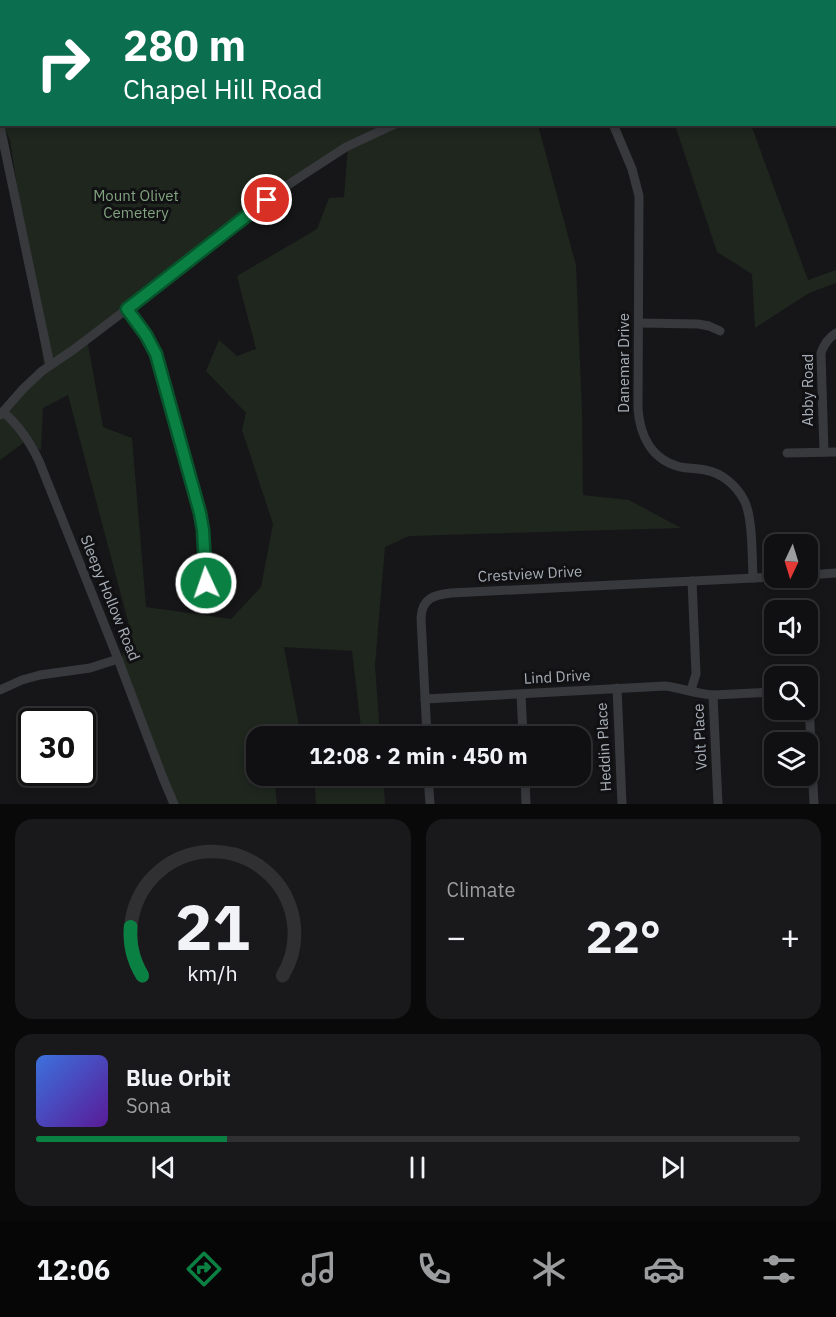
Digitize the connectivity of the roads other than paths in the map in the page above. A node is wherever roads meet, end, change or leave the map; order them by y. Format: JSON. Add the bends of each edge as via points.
{"nodes":[{"id":1,"x":0,"y":126,"type":"edge"},
{"id":2,"x":391,"y":126,"type":"edge"},
{"id":3,"x":614,"y":126,"type":"edge"},
{"id":4,"x":127,"y":309,"type":"junction"},
{"id":5,"x":639,"y":323,"type":"junction"},
{"id":6,"x":720,"y":331,"type":"dead end"},
{"id":7,"x":836,"y":333,"type":"edge"},
{"id":8,"x":50,"y":365,"type":"junction"},
{"id":9,"x":2,"y":414,"type":"edge"},
{"id":10,"x":824,"y":452,"type":"junction"},
{"id":11,"x":836,"y":452,"type":"edge"},
{"id":12,"x":787,"y":453,"type":"dead end"},
{"id":13,"x":836,"y":573,"type":"edge"},
{"id":14,"x":818,"y":574,"type":"edge"},
{"id":15,"x":764,"y":577,"type":"edge"},
{"id":16,"x":753,"y":578,"type":"junction"},
{"id":17,"x":692,"y":581,"type":"junction"},
{"id":18,"x":213,"y":597,"type":"dead end"},
{"id":19,"x":118,"y":659,"type":"junction"},
{"id":20,"x":617,"y":688,"type":"junction"},
{"id":21,"x":0,"y":690,"type":"edge"},
{"id":22,"x":691,"y":690,"type":"junction"},
{"id":23,"x":764,"y":692,"type":"edge"},
{"id":24,"x":521,"y":694,"type":"junction"},
{"id":25,"x":713,"y":695,"type":"junction"},
{"id":26,"x":425,"y":699,"type":"junction"},
{"id":27,"x":810,"y":720,"type":"edge"},
{"id":28,"x":426,"y":726,"type":"edge"},
{"id":29,"x":523,"y":726,"type":"edge"},
{"id":30,"x":429,"y":786,"type":"edge"},
{"id":31,"x":525,"y":786,"type":"edge"},
{"id":32,"x":174,"y":804,"type":"edge"},
{"id":33,"x":430,"y":804,"type":"edge"},
{"id":34,"x":526,"y":804,"type":"edge"},
{"id":35,"x":622,"y":804,"type":"edge"},
{"id":36,"x":718,"y":804,"type":"edge"},
{"id":37,"x":814,"y":804,"type":"edge"}],
"edges":[{"from":1,"to":8,"type":"street"},
{"from":2,"to":4,"type":"street","via":[[346,147],[297,178]]},
{"from":3,"to":5,"type":"street","name":"Danemar Drive","via":[[639,196]]},
{"from":4,"to":8,"type":"street"},
{"from":4,"to":18,"type":"street","via":[[150,341],[162,372],[200,513],[206,583]]},
{"from":5,"to":6,"type":"street","via":[[698,324]]},
{"from":5,"to":16,"type":"street","name":"Danemar Drive","via":[[638,409],[645,439],[666,461],[711,471],[739,491],[749,514]]},
{"from":7,"to":10,"type":"street","name":"Abby Road","via":[[829,337],[821,352]]},
{"from":8,"to":9,"type":"street"},
{"from":9,"to":19,"type":"street","name":"Sleepy Hollow Road","via":[[17,425],[39,461]]},
{"from":10,"to":11,"type":"street"},
{"from":10,"to":12,"type":"street"},
{"from":13,"to":14,"type":"street"},
{"from":15,"to":16,"type":"street","name":"Crestview Drive"},
{"from":16,"to":17,"type":"street","name":"Crestview Drive"},
{"from":17,"to":22,"type":"street","name":"Volt Place","via":[[696,674]]},
{"from":17,"to":26,"type":"street","name":"Crestview Drive","via":[[435,596],[422,612]]},
{"from":19,"to":21,"type":"street","via":[[90,668],[40,675]]},
{"from":19,"to":32,"type":"street","name":"Sleepy Hollow Road"},
{"from":20,"to":22,"type":"street","name":"Lind Drive","via":[[665,686]]},
{"from":20,"to":24,"type":"street","name":"Lind Drive"},
{"from":20,"to":35,"type":"street","name":"Heddin Place"},
{"from":22,"to":25,"type":"street","name":"Volt Place"},
{"from":23,"to":25,"type":"street"},
{"from":24,"to":26,"type":"street","name":"Lind Drive"},
{"from":24,"to":29,"type":"street"},
{"from":25,"to":36,"type":"street","name":"Volt Place"},
{"from":26,"to":28,"type":"street","name":"Crestview Drive"},
{"from":27,"to":37,"type":"street"},
{"from":30,"to":33,"type":"street"},
{"from":31,"to":34,"type":"street"}]}
